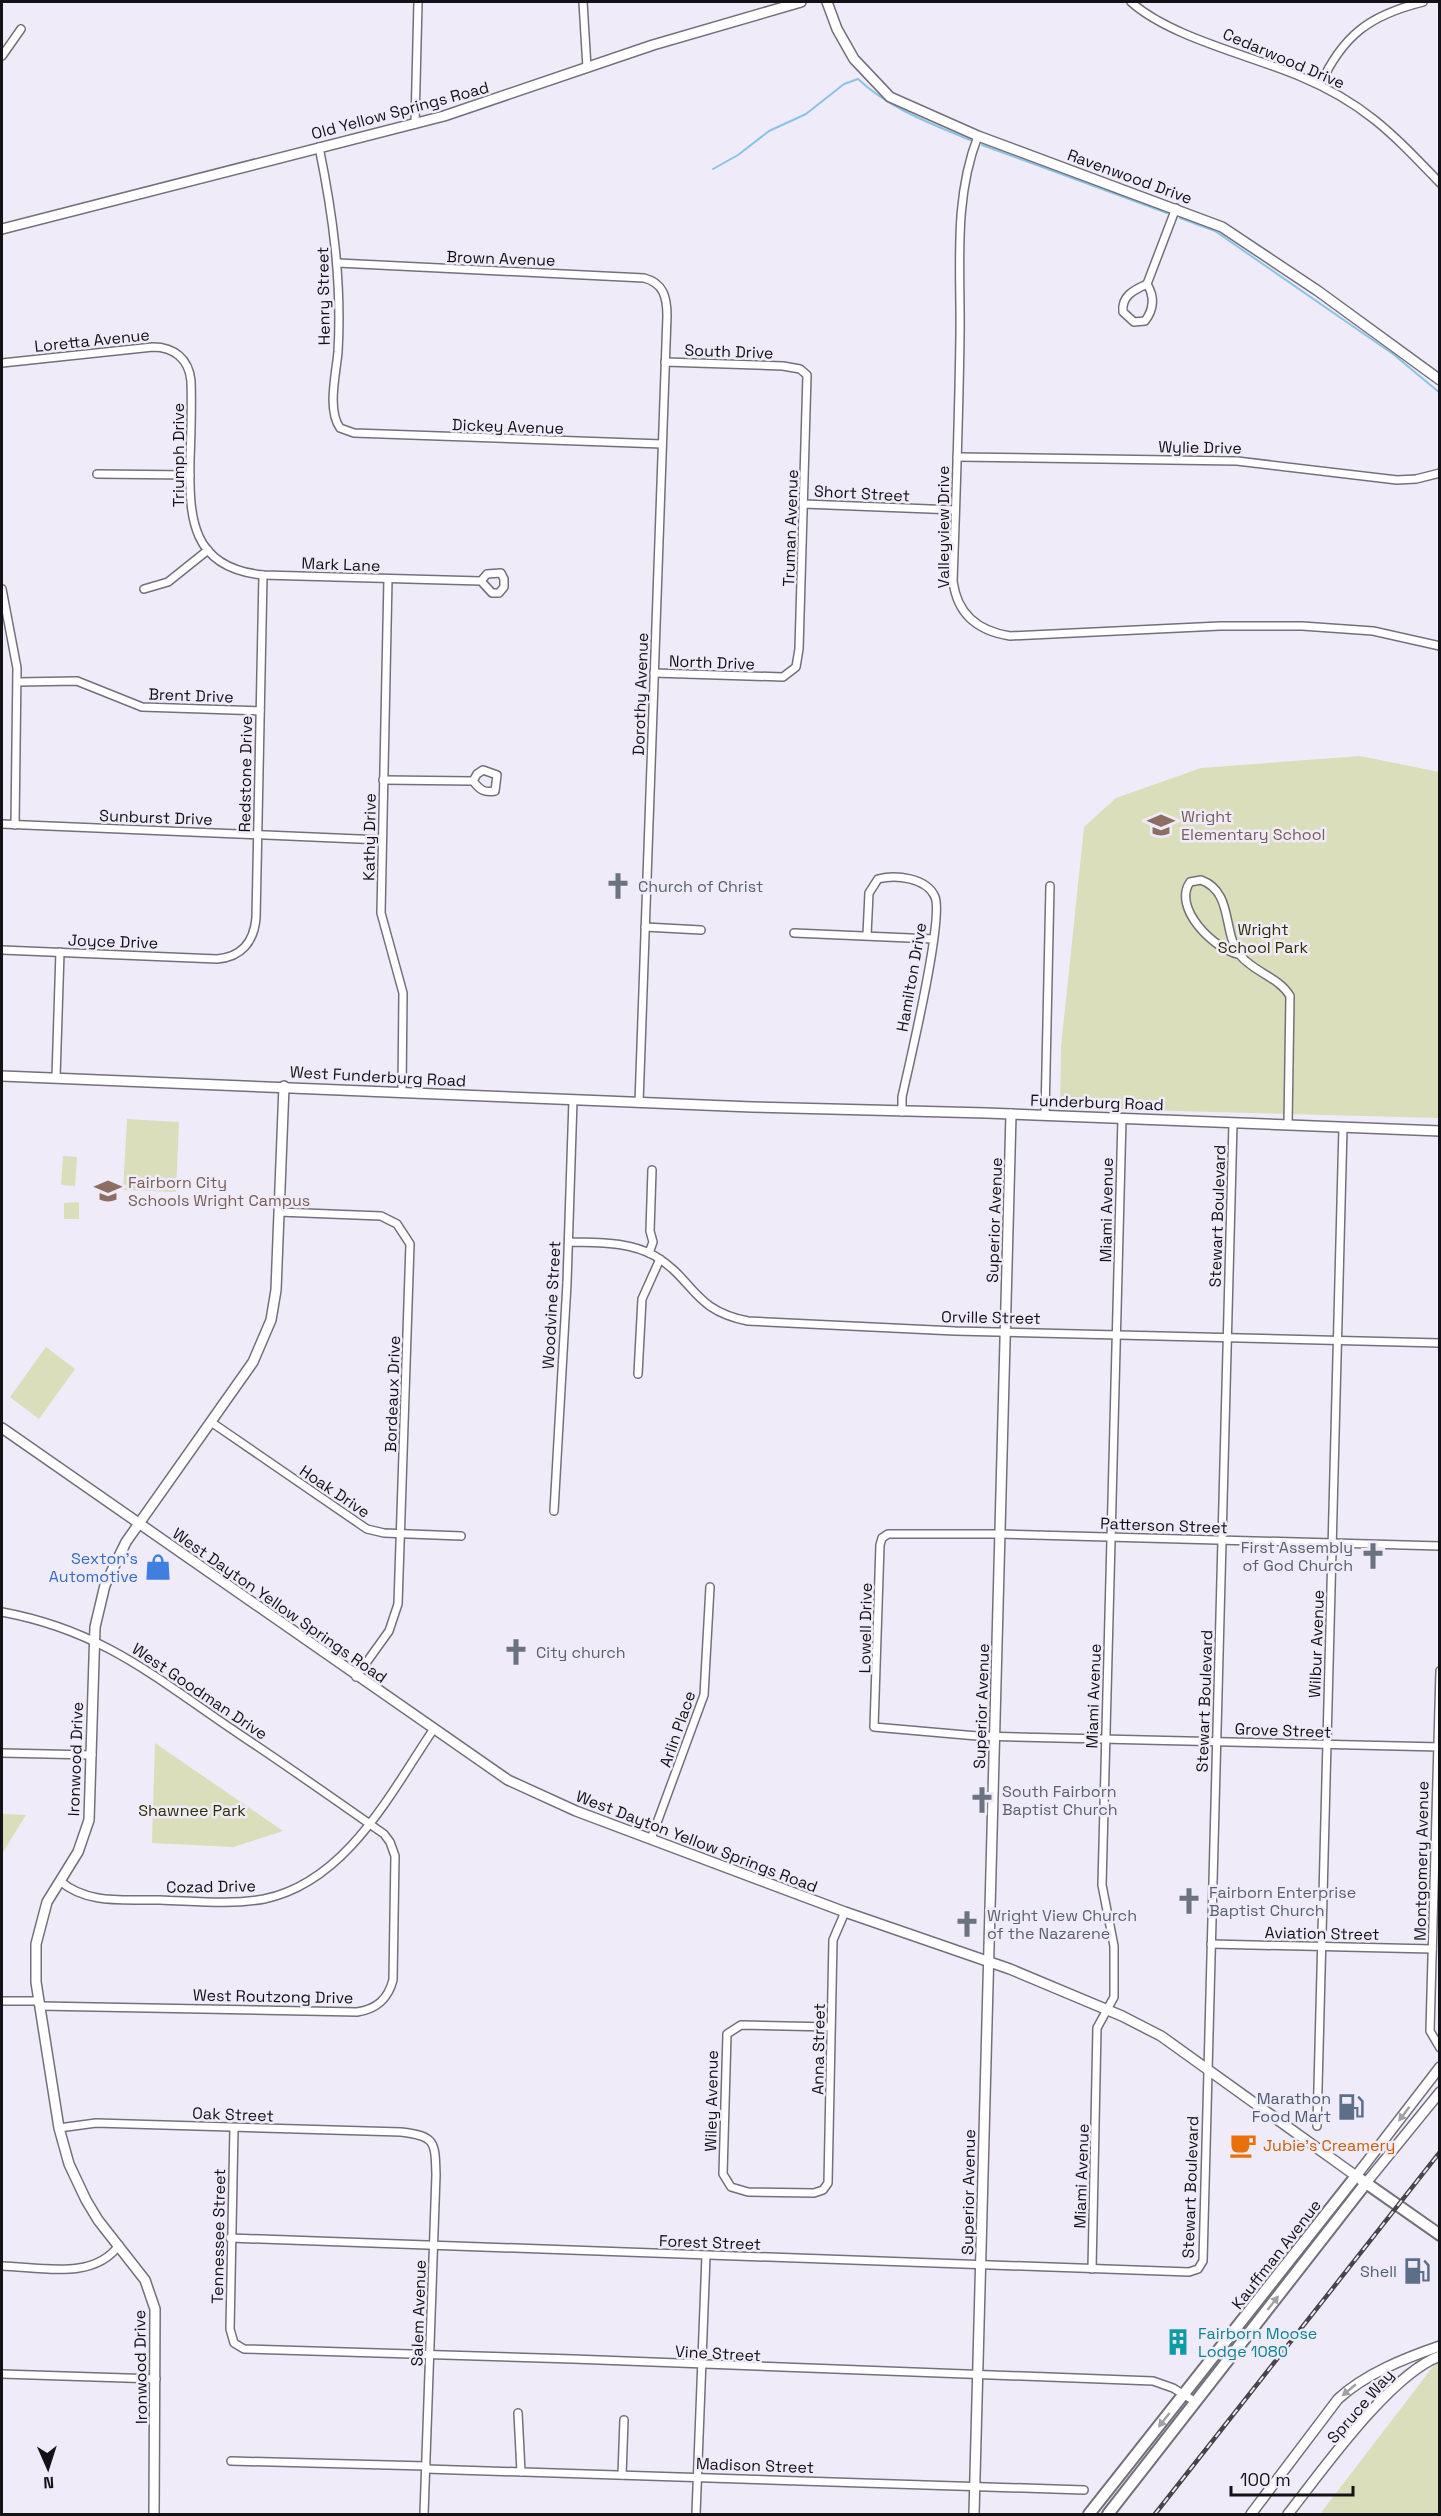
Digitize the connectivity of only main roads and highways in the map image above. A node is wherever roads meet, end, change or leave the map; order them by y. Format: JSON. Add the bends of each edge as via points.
{"nodes":[{"id":1,"x":1356,"y":2176,"type":"joint"},
{"id":2,"x":1366,"y":2183,"type":"junction"},
{"id":3,"x":1440,"y":2235,"type":"edge"},
{"id":4,"x":1089,"y":2514,"type":"edge"},
{"id":5,"x":1107,"y":2514,"type":"edge"}],
"edges":[{"from":1,"to":2,"type":"main road","name":"West Dayton Yellow Springs Road"},
{"from":1,"to":4,"type":"main road","name":"Kauffman Avenue","one_way":true},
{"from":2,"to":3,"type":"main road","name":"West Dayton Yellow Springs Road"},
{"from":5,"to":2,"type":"main road","name":"Kauffman Avenue","one_way":true}]}
